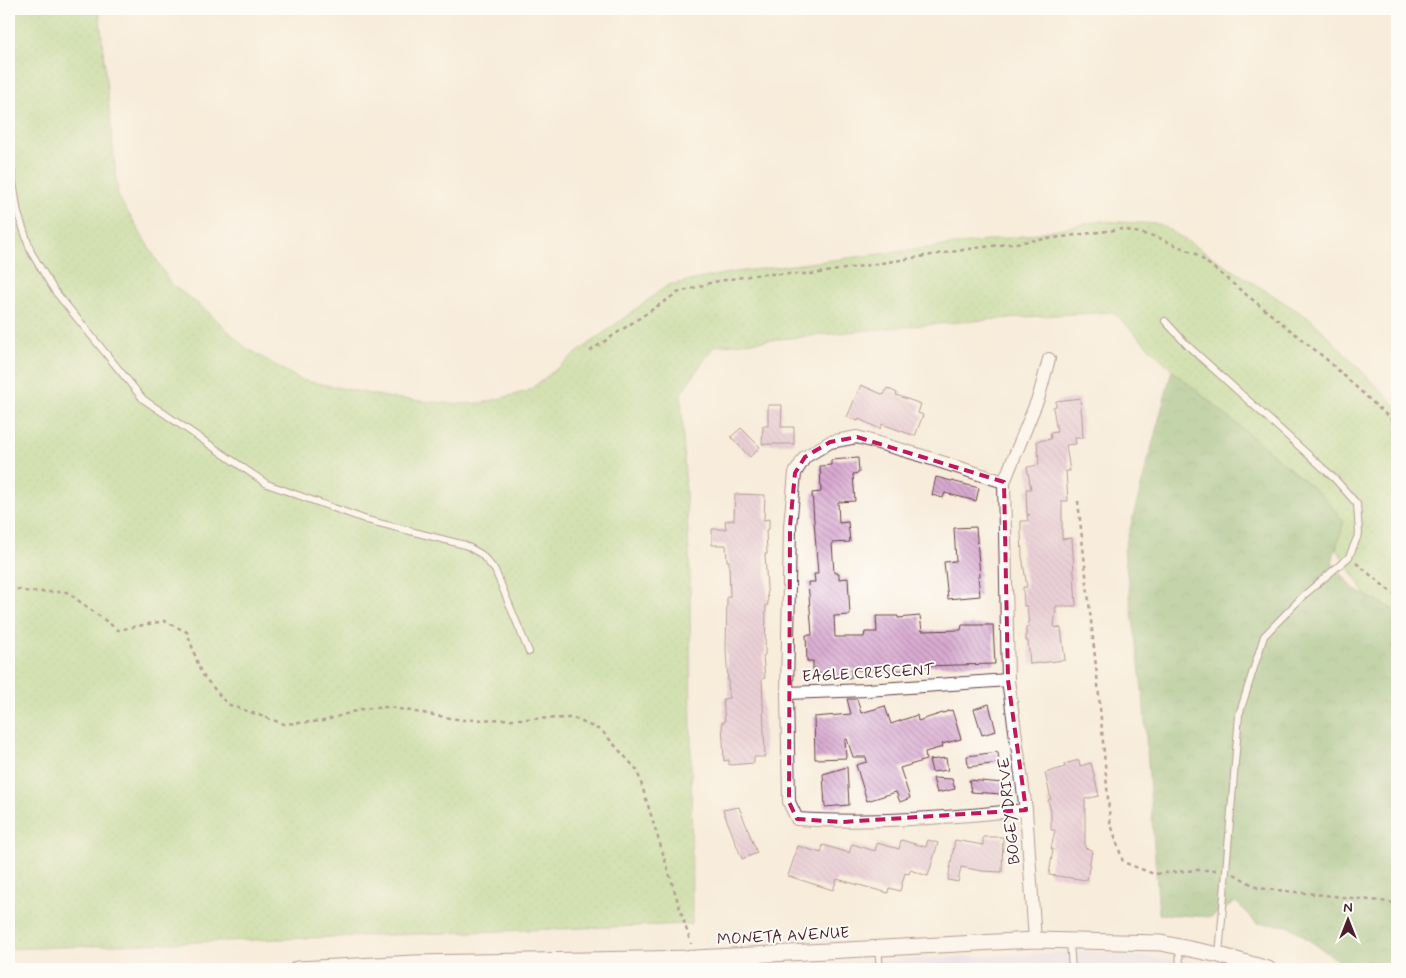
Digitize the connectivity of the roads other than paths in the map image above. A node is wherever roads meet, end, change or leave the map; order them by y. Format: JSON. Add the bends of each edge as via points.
{"nodes":[{"id":1,"x":9,"y":157,"type":"edge"},
{"id":2,"x":1165,"y":321,"type":"dead end"},
{"id":3,"x":1049,"y":359,"type":"dead end"},
{"id":4,"x":1004,"y":482,"type":"junction"},
{"id":5,"x":529,"y":652,"type":"dead end"},
{"id":6,"x":1008,"y":680,"type":"junction"},
{"id":7,"x":787,"y":693,"type":"junction"},
{"id":8,"x":1026,"y":810,"type":"junction"},
{"id":9,"x":1035,"y":940,"type":"junction"},
{"id":10,"x":1070,"y":940,"type":"junction"},
{"id":11,"x":1179,"y":947,"type":"junction"},
{"id":12,"x":878,"y":948,"type":"junction"},
{"id":13,"x":1219,"y":955,"type":"junction"},
{"id":14,"x":695,"y":964,"type":"edge"},
{"id":15,"x":414,"y":966,"type":"edge"},
{"id":16,"x":296,"y":969,"type":"edge"},
{"id":17,"x":880,"y":969,"type":"edge"},
{"id":18,"x":1072,"y":969,"type":"edge"},
{"id":19,"x":1180,"y":969,"type":"edge"},
{"id":20,"x":1268,"y":969,"type":"edge"}],
"edges":[{"from":1,"to":5,"type":"lane","via":[[18,213],[31,252],[54,290],[143,399],[267,484],[367,520],[465,545],[481,554],[495,570]]},
{"from":2,"to":13,"type":"lane","via":[[1334,478],[1357,504],[1359,532],[1349,556],[1264,636],[1239,715]]},
{"from":3,"to":4,"type":"street","via":[[1039,396]]},
{"from":4,"to":6,"type":"street","name":"BOGEY DRIVE"},
{"from":4,"to":7,"type":"street","via":[[857,437],[830,442],[805,457],[795,474],[790,526]]},
{"from":6,"to":7,"type":"street","name":"EAGLE CRESCENT"},
{"from":6,"to":8,"type":"street","name":"BOGEY DRIVE"},
{"from":7,"to":8,"type":"street","name":"EAGLE CRESCENT","via":[[789,802],[798,819],[842,822]]},
{"from":8,"to":9,"type":"street","name":"BOGEY DRIVE"},
{"from":9,"to":10,"type":"street","name":"MONETA AVENUE"},
{"from":9,"to":12,"type":"street","name":"MONETA AVENUE"},
{"from":10,"to":11,"type":"street","name":"MONETA AVENUE","via":[[1161,943]]},
{"from":10,"to":18,"type":"lane"},
{"from":11,"to":13,"type":"street","name":"MONETA AVENUE"},
{"from":11,"to":19,"type":"lane"},
{"from":12,"to":14,"type":"street","name":"MONETA AVENUE"},
{"from":12,"to":17,"type":"lane"},
{"from":13,"to":20,"type":"street","name":"MONETA AVENUE"},
{"from":14,"to":15,"type":"street","name":"MONETA AVENUE"},
{"from":15,"to":16,"type":"street","name":"MONETA AVENUE"}]}
